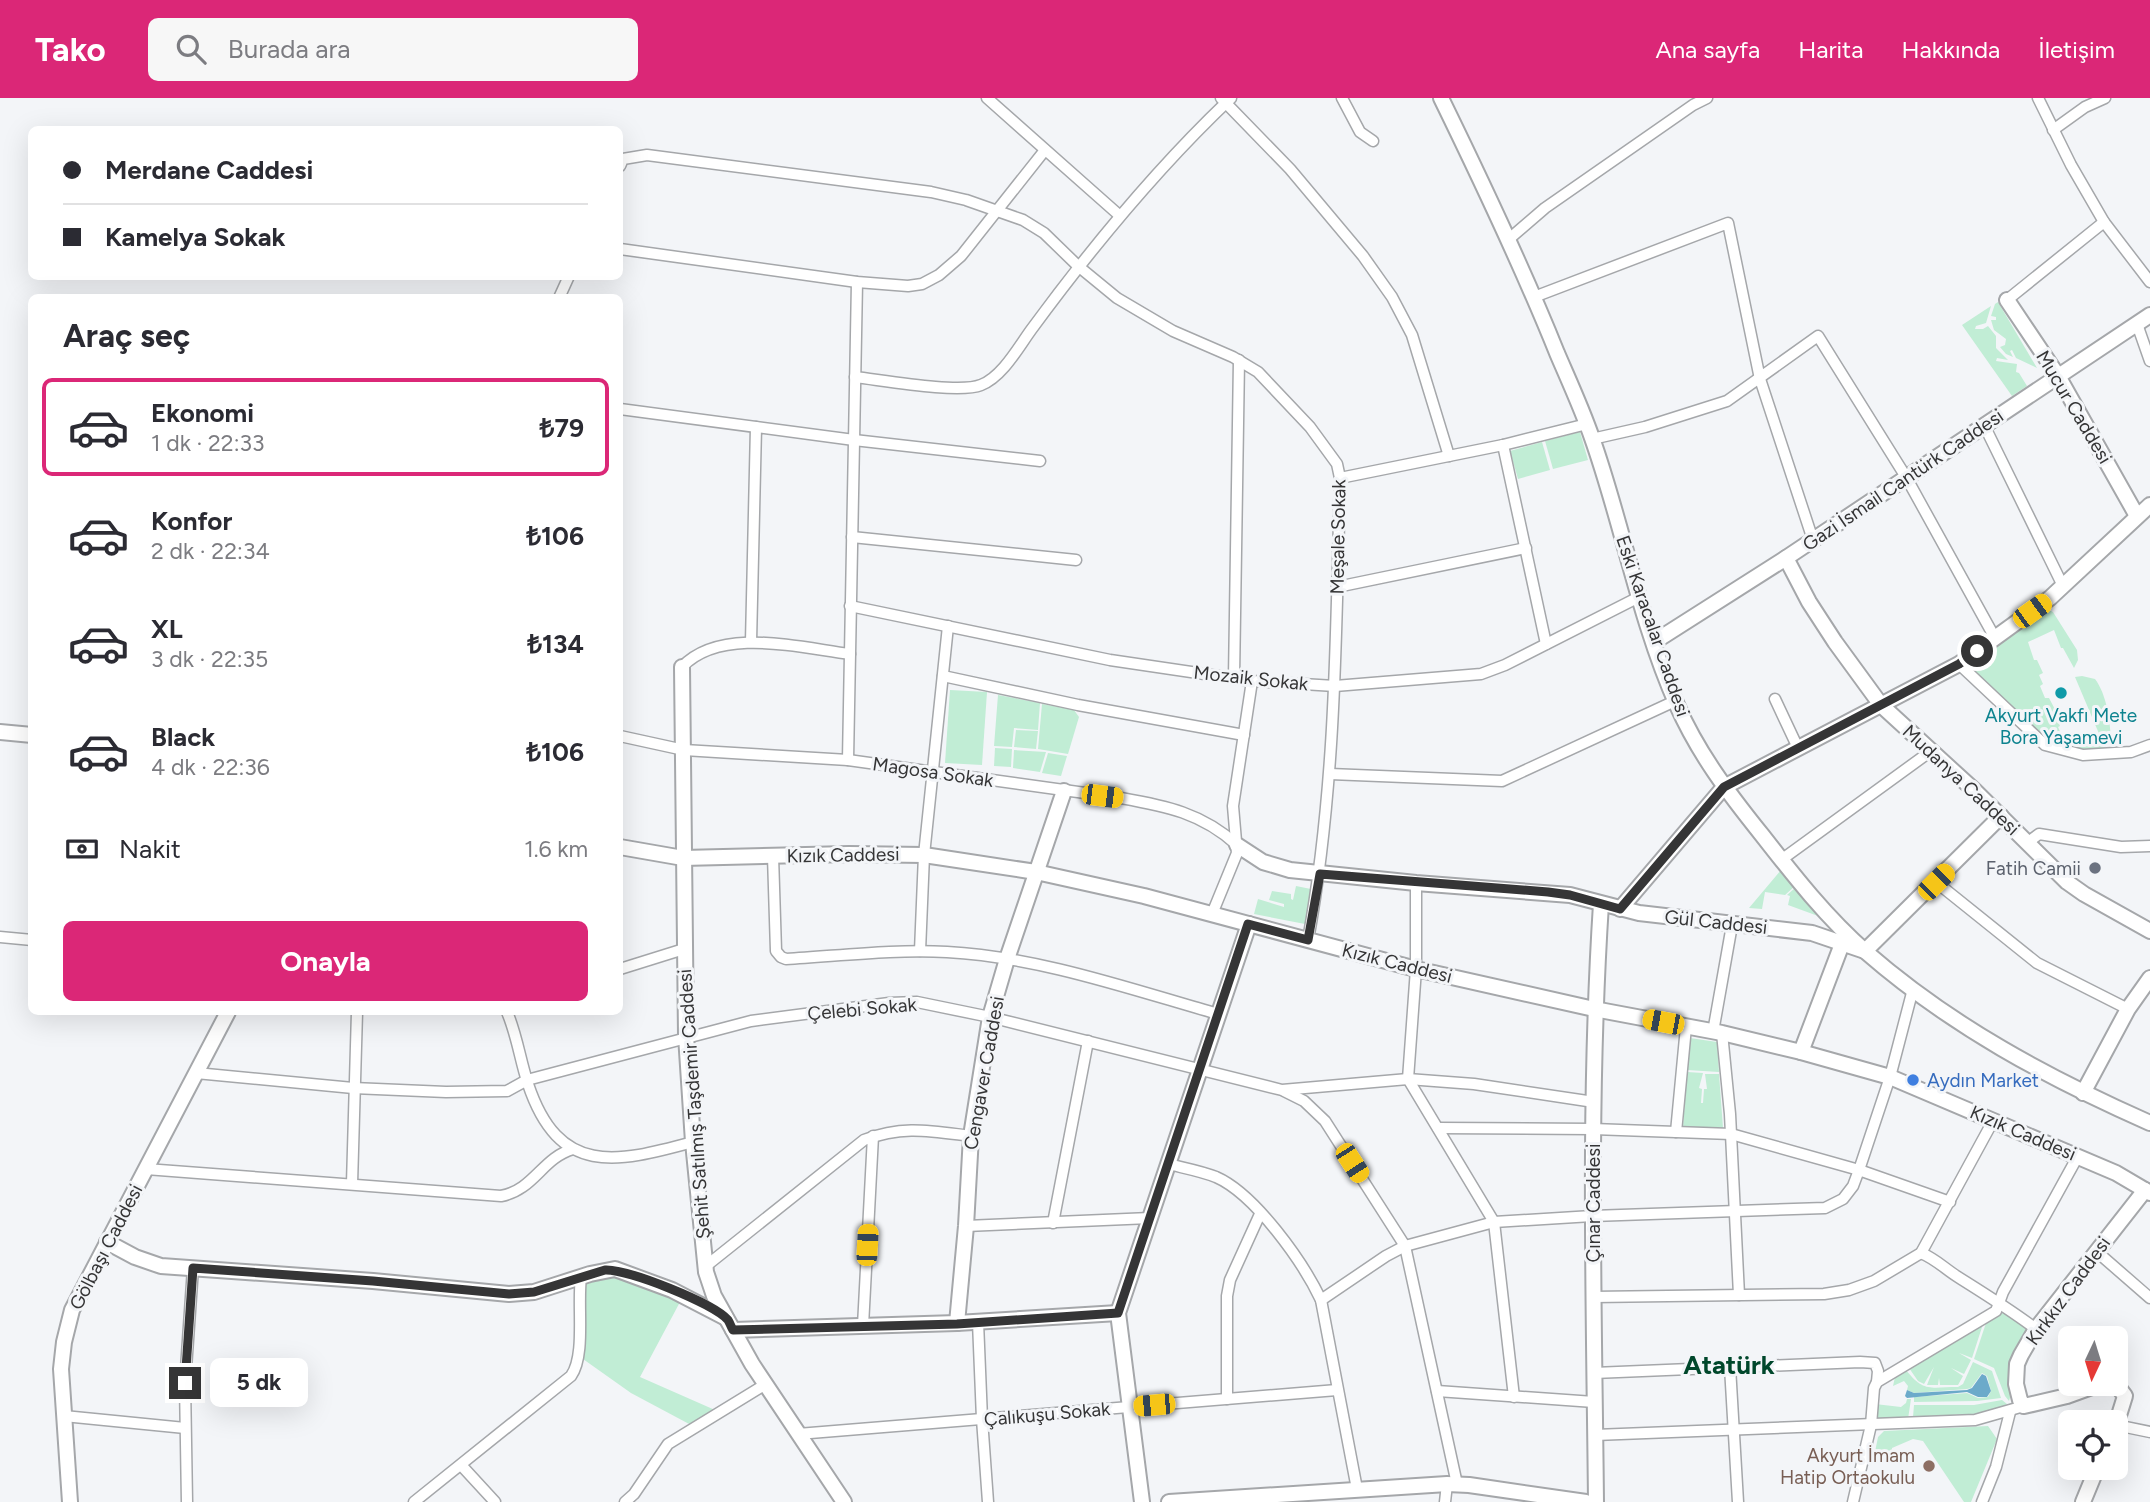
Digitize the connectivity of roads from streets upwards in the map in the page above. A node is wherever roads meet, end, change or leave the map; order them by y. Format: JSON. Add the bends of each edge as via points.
{"nodes":[{"id":1,"x":987,"y":98,"type":"edge"},
{"id":2,"x":1342,"y":98,"type":"edge"},
{"id":3,"x":1441,"y":98,"type":"edge"},
{"id":4,"x":1707,"y":98,"type":"edge"},
{"id":5,"x":2038,"y":98,"type":"edge"},
{"id":6,"x":2105,"y":98,"type":"edge"},
{"id":7,"x":1226,"y":100,"type":"edge"},
{"id":8,"x":2053,"y":130,"type":"junction"},
{"id":9,"x":1373,"y":141,"type":"dead end"},
{"id":10,"x":1045,"y":150,"type":"junction"},
{"id":11,"x":623,"y":161,"type":"edge"},
{"id":12,"x":998,"y":212,"type":"junction"},
{"id":13,"x":1119,"y":215,"type":"junction"},
{"id":14,"x":2104,"y":222,"type":"junction"},
{"id":15,"x":1509,"y":239,"type":"junction"},
{"id":16,"x":623,"y":249,"type":"edge"},
{"id":17,"x":1078,"y":266,"type":"junction"},
{"id":18,"x":857,"y":282,"type":"junction"},
{"id":19,"x":2150,"y":282,"type":"edge"},
{"id":20,"x":1534,"y":297,"type":"junction"},
{"id":21,"x":2007,"y":300,"type":"joint"},
{"id":22,"x":2150,"y":315,"type":"edge"},
{"id":23,"x":2137,"y":324,"type":"junction"},
{"id":24,"x":1239,"y":360,"type":"junction"},
{"id":25,"x":2150,"y":361,"type":"edge"},
{"id":26,"x":2058,"y":376,"type":"junction"},
{"id":27,"x":855,"y":377,"type":"junction"},
{"id":28,"x":1760,"y":379,"type":"junction"},
{"id":29,"x":623,"y":409,"type":"edge"},
{"id":30,"x":1587,"y":424,"type":"junction"},
{"id":31,"x":1984,"y":425,"type":"junction"},
{"id":32,"x":756,"y":427,"type":"junction"},
{"id":33,"x":1592,"y":439,"type":"junction"},
{"id":34,"x":854,"y":440,"type":"junction"},
{"id":35,"x":1503,"y":445,"type":"junction"},
{"id":36,"x":1449,"y":456,"type":"junction"},
{"id":37,"x":1040,"y":461,"type":"dead end"},
{"id":38,"x":1906,"y":477,"type":"junction"},
{"id":39,"x":1340,"y":478,"type":"junction"},
{"id":40,"x":2150,"y":505,"type":"edge"},
{"id":41,"x":2137,"y":516,"type":"junction"},
{"id":42,"x":852,"y":537,"type":"junction"},
{"id":43,"x":1813,"y":540,"type":"junction"},
{"id":44,"x":1526,"y":548,"type":"junction"},
{"id":45,"x":1786,"y":558,"type":"junction"},
{"id":46,"x":1076,"y":560,"type":"dead end"},
{"id":47,"x":2063,"y":586,"type":"junction"},
{"id":48,"x":1337,"y":587,"type":"junction"},
{"id":49,"x":1639,"y":597,"type":"junction"},
{"id":50,"x":850,"y":606,"type":"junction"},
{"id":51,"x":948,"y":626,"type":"junction"},
{"id":52,"x":1995,"y":638,"type":"junction"},
{"id":53,"x":751,"y":642,"type":"junction"},
{"id":54,"x":1654,"y":642,"type":"junction"},
{"id":55,"x":1546,"y":644,"type":"junction"},
{"id":56,"x":850,"y":654,"type":"junction"},
{"id":57,"x":1959,"y":664,"type":"junction"},
{"id":58,"x":682,"y":667,"type":"joint"},
{"id":59,"x":943,"y":676,"type":"junction"},
{"id":60,"x":1234,"y":678,"type":"junction"},
{"id":61,"x":1252,"y":681,"type":"junction"},
{"id":62,"x":1335,"y":686,"type":"junction"},
{"id":63,"x":1775,"y":699,"type":"dead end"},
{"id":64,"x":1675,"y":701,"type":"junction"},
{"id":65,"x":1881,"y":705,"type":"junction"},
{"id":66,"x":0,"y":732,"type":"edge"},
{"id":67,"x":28,"y":735,"type":"edge"},
{"id":68,"x":1244,"y":735,"type":"junction"},
{"id":69,"x":623,"y":737,"type":"edge"},
{"id":70,"x":2150,"y":744,"type":"edge"},
{"id":71,"x":1798,"y":748,"type":"junction"},
{"id":72,"x":684,"y":750,"type":"junction"},
{"id":73,"x":1931,"y":751,"type":"junction"},
{"id":74,"x":848,"y":760,"type":"junction"},
{"id":75,"x":934,"y":771,"type":"junction"},
{"id":76,"x":1330,"y":774,"type":"junction"},
{"id":77,"x":1724,"y":787,"type":"junction"},
{"id":78,"x":1063,"y":791,"type":"junction"},
{"id":79,"x":2001,"y":816,"type":"junction"},
{"id":80,"x":2027,"y":843,"type":"junction"},
{"id":81,"x":1237,"y":845,"type":"junction"},
{"id":82,"x":2150,"y":846,"type":"edge"},
{"id":83,"x":623,"y":848,"type":"edge"},
{"id":84,"x":924,"y":855,"type":"junction"},
{"id":85,"x":773,"y":856,"type":"junction"},
{"id":86,"x":683,"y":858,"type":"junction"},
{"id":87,"x":1782,"y":860,"type":"junction"},
{"id":88,"x":1036,"y":872,"type":"junction"},
{"id":89,"x":1320,"y":874,"type":"junction"},
{"id":90,"x":1936,"y":882,"type":"junction"},
{"id":91,"x":1416,"y":883,"type":"junction"},
{"id":92,"x":1601,"y":904,"type":"junction"},
{"id":93,"x":1620,"y":909,"type":"junction"},
{"id":94,"x":1212,"y":914,"type":"junction"},
{"id":95,"x":1248,"y":924,"type":"junction"},
{"id":96,"x":1732,"y":925,"type":"junction"},
{"id":97,"x":2150,"y":931,"type":"edge"},
{"id":98,"x":0,"y":937,"type":"edge"},
{"id":99,"x":1844,"y":937,"type":"junction"},
{"id":100,"x":28,"y":940,"type":"edge"},
{"id":101,"x":1308,"y":940,"type":"junction"},
{"id":102,"x":684,"y":949,"type":"junction"},
{"id":103,"x":920,"y":951,"type":"junction"},
{"id":104,"x":1865,"y":951,"type":"junction"},
{"id":105,"x":1007,"y":959,"type":"junction"},
{"id":106,"x":623,"y":968,"type":"edge"},
{"id":107,"x":1416,"y":969,"type":"junction"},
{"id":108,"x":2150,"y":978,"type":"edge"},
{"id":109,"x":1913,"y":989,"type":"junction"},
{"id":110,"x":1594,"y":1009,"type":"junction"},
{"id":111,"x":2128,"y":1009,"type":"junction"},
{"id":112,"x":1218,"y":1014,"type":"junction"},
{"id":113,"x":226,"y":1015,"type":"edge"},
{"id":114,"x":357,"y":1015,"type":"edge"},
{"id":115,"x":508,"y":1015,"type":"edge"},
{"id":116,"x":990,"y":1017,"type":"junction"},
{"id":117,"x":1686,"y":1027,"type":"junction"},
{"id":118,"x":1717,"y":1033,"type":"junction"},
{"id":119,"x":686,"y":1036,"type":"junction"},
{"id":120,"x":1088,"y":1041,"type":"junction"},
{"id":121,"x":1801,"y":1052,"type":"junction"},
{"id":122,"x":1200,"y":1068,"type":"junction"},
{"id":123,"x":196,"y":1073,"type":"junction"},
{"id":124,"x":1890,"y":1077,"type":"junction"},
{"id":125,"x":527,"y":1080,"type":"junction"},
{"id":126,"x":1408,"y":1080,"type":"junction"},
{"id":127,"x":353,"y":1088,"type":"junction"},
{"id":128,"x":1282,"y":1090,"type":"junction"},
{"id":129,"x":2083,"y":1093,"type":"junction"},
{"id":130,"x":1594,"y":1102,"type":"junction"},
{"id":131,"x":1993,"y":1121,"type":"junction"},
{"id":132,"x":2150,"y":1123,"type":"edge"},
{"id":133,"x":1438,"y":1128,"type":"junction"},
{"id":134,"x":1593,"y":1129,"type":"junction"},
{"id":135,"x":1676,"y":1132,"type":"junction"},
{"id":136,"x":1731,"y":1134,"type":"junction"},
{"id":137,"x":873,"y":1136,"type":"junction"},
{"id":138,"x":971,"y":1136,"type":"junction"},
{"id":139,"x":693,"y":1142,"type":"junction"},
{"id":140,"x":573,"y":1149,"type":"junction"},
{"id":141,"x":2078,"y":1156,"type":"junction"},
{"id":142,"x":1168,"y":1164,"type":"junction"},
{"id":143,"x":146,"y":1170,"type":"junction"},
{"id":144,"x":1859,"y":1170,"type":"junction"},
{"id":145,"x":352,"y":1184,"type":"junction"},
{"id":146,"x":2148,"y":1191,"type":"edge"},
{"id":147,"x":1950,"y":1202,"type":"junction"},
{"id":148,"x":1735,"y":1211,"type":"junction"},
{"id":149,"x":1260,"y":1214,"type":"junction"},
{"id":150,"x":1592,"y":1216,"type":"junction"},
{"id":151,"x":1150,"y":1219,"type":"junction"},
{"id":152,"x":1494,"y":1222,"type":"junction"},
{"id":153,"x":1053,"y":1223,"type":"junction"},
{"id":154,"x":966,"y":1226,"type":"junction"},
{"id":155,"x":107,"y":1242,"type":"junction"},
{"id":156,"x":1405,"y":1246,"type":"junction"},
{"id":157,"x":2096,"y":1251,"type":"junction"},
{"id":158,"x":1921,"y":1253,"type":"junction"},
{"id":159,"x":706,"y":1266,"type":"junction"},
{"id":160,"x":193,"y":1268,"type":"junction"},
{"id":161,"x":581,"y":1277,"type":"junction"},
{"id":162,"x":1739,"y":1294,"type":"junction"},
{"id":163,"x":1593,"y":1297,"type":"junction"},
{"id":164,"x":2150,"y":1298,"type":"edge"},
{"id":165,"x":1321,"y":1300,"type":"junction"},
{"id":166,"x":2001,"y":1302,"type":"junction"},
{"id":167,"x":1118,"y":1313,"type":"junction"},
{"id":168,"x":978,"y":1322,"type":"junction"},
{"id":169,"x":957,"y":1324,"type":"junction"},
{"id":170,"x":730,"y":1325,"type":"junction"},
{"id":171,"x":863,"y":1326,"type":"junction"},
{"id":172,"x":2036,"y":1329,"type":"junction"},
{"id":173,"x":1730,"y":1367,"type":"junction"},
{"id":174,"x":1594,"y":1373,"type":"junction"},
{"id":175,"x":1877,"y":1382,"type":"junction"},
{"id":176,"x":766,"y":1384,"type":"junction"},
{"id":177,"x":1337,"y":1390,"type":"junction"},
{"id":178,"x":1437,"y":1391,"type":"junction"},
{"id":179,"x":1514,"y":1396,"type":"junction"},
{"id":180,"x":2067,"y":1396,"type":"edge"},
{"id":181,"x":1227,"y":1399,"type":"junction"},
{"id":182,"x":1594,"y":1402,"type":"junction"},
{"id":183,"x":2024,"y":1406,"type":"junction"},
{"id":184,"x":1130,"y":1407,"type":"junction"},
{"id":185,"x":2010,"y":1412,"type":"junction"},
{"id":186,"x":64,"y":1416,"type":"junction"},
{"id":187,"x":982,"y":1419,"type":"junction"},
{"id":188,"x":1871,"y":1425,"type":"junction"},
{"id":189,"x":2128,"y":1427,"type":"edge"},
{"id":190,"x":185,"y":1428,"type":"junction"},
{"id":191,"x":1733,"y":1429,"type":"junction"},
{"id":192,"x":2150,"y":1432,"type":"edge"},
{"id":193,"x":798,"y":1434,"type":"junction"},
{"id":194,"x":1595,"y":1436,"type":"junction"},
{"id":195,"x":461,"y":1465,"type":"junction"},
{"id":196,"x":2092,"y":1480,"type":"edge"},
{"id":197,"x":1452,"y":1484,"type":"junction"},
{"id":198,"x":1357,"y":1489,"type":"junction"},
{"id":199,"x":1269,"y":1499,"type":"edge"},
{"id":200,"x":70,"y":1502,"type":"edge"},
{"id":201,"x":187,"y":1502,"type":"edge"},
{"id":202,"x":414,"y":1502,"type":"edge"},
{"id":203,"x":495,"y":1502,"type":"edge"},
{"id":204,"x":625,"y":1502,"type":"edge"},
{"id":205,"x":844,"y":1502,"type":"edge"},
{"id":206,"x":988,"y":1502,"type":"edge"},
{"id":207,"x":1142,"y":1502,"type":"edge"},
{"id":208,"x":1169,"y":1502,"type":"edge"},
{"id":209,"x":1445,"y":1502,"type":"edge"},
{"id":210,"x":1586,"y":1502,"type":"edge"},
{"id":211,"x":1596,"y":1502,"type":"edge"},
{"id":212,"x":1738,"y":1502,"type":"edge"},
{"id":213,"x":1853,"y":1502,"type":"edge"},
{"id":214,"x":1982,"y":1502,"type":"edge"},
{"id":215,"x":2083,"y":1502,"type":"edge"}],
"edges":[{"from":1,"to":10,"type":"street"},
{"from":2,"to":9,"type":"street","via":[[1360,132]]},
{"from":3,"to":15,"type":"street","name":"Eski Karacalar Caddesi"},
{"from":4,"to":15,"type":"street","via":[[1545,208]]},
{"from":5,"to":8,"type":"street"},
{"from":6,"to":8,"type":"street"},
{"from":7,"to":13,"type":"street"},
{"from":7,"to":36,"type":"street","via":[[1290,169],[1392,297],[1412,335]]},
{"from":8,"to":14,"type":"street"},
{"from":10,"to":12,"type":"street"},
{"from":10,"to":13,"type":"street"},
{"from":11,"to":12,"type":"street","name":"Meşale Sokak","via":[[647,155],[930,192]]},
{"from":12,"to":17,"type":"street","name":"Meşale Sokak","via":[[1033,225]]},
{"from":12,"to":18,"type":"street","via":[[961,256],[931,281],[908,286]]},
{"from":13,"to":17,"type":"street"},
{"from":14,"to":19,"type":"street"},
{"from":14,"to":21,"type":"street"},
{"from":15,"to":20,"type":"street","name":"Eski Karacalar Caddesi"},
{"from":16,"to":18,"type":"street"},
{"from":17,"to":24,"type":"street","name":"Meşale Sokak","via":[[1137,310]]},
{"from":17,"to":27,"type":"street","via":[[1016,351],[982,385],[962,388]]},
{"from":18,"to":27,"type":"street"},
{"from":20,"to":28,"type":"street","via":[[1728,223]]},
{"from":20,"to":30,"type":"street","name":"Eski Karacalar Caddesi"},
{"from":21,"to":26,"type":"street","name":"Mucur Caddesi"},
{"from":22,"to":23,"type":"street","name":"Gazi İsmail Cantürk Caddesi"},
{"from":23,"to":25,"type":"street"},
{"from":23,"to":26,"type":"street","name":"Gazi İsmail Cantürk Caddesi"},
{"from":24,"to":39,"type":"street","name":"Meşale Sokak","via":[[1274,387],[1310,427],[1337,464]]},
{"from":24,"to":60,"type":"street"},
{"from":26,"to":31,"type":"street","name":"Gazi İsmail Cantürk Caddesi"},
{"from":26,"to":41,"type":"street","name":"Mucur Caddesi"},
{"from":27,"to":34,"type":"street"},
{"from":28,"to":33,"type":"street","via":[[1714,406]]},
{"from":28,"to":38,"type":"street","via":[[1818,336]]},
{"from":28,"to":43,"type":"street"},
{"from":29,"to":32,"type":"street"},
{"from":30,"to":33,"type":"street","name":"Eski Karacalar Caddesi"},
{"from":30,"to":35,"type":"street"},
{"from":31,"to":38,"type":"street","name":"Gazi İsmail Cantürk Caddesi"},
{"from":31,"to":47,"type":"street"},
{"from":32,"to":34,"type":"street"},
{"from":32,"to":53,"type":"street"},
{"from":33,"to":49,"type":"street","name":"Eski Karacalar Caddesi"},
{"from":34,"to":37,"type":"street"},
{"from":34,"to":42,"type":"street"},
{"from":35,"to":36,"type":"street"},
{"from":35,"to":44,"type":"street"},
{"from":36,"to":39,"type":"street"},
{"from":38,"to":43,"type":"street","name":"Gazi İsmail Cantürk Caddesi"},
{"from":38,"to":52,"type":"street"},
{"from":39,"to":48,"type":"street","name":"Meşale Sokak"},
{"from":40,"to":41,"type":"street"},
{"from":41,"to":47,"type":"street"},
{"from":42,"to":46,"type":"street"},
{"from":42,"to":50,"type":"street"},
{"from":43,"to":45,"type":"street","name":"Gazi İsmail Cantürk Caddesi"},
{"from":44,"to":48,"type":"street"},
{"from":44,"to":55,"type":"street"},
{"from":45,"to":54,"type":"street","name":"Gazi İsmail Cantürk Caddesi"},
{"from":45,"to":65,"type":"street","name":"Mudanya Caddesi","via":[[1809,602]]},
{"from":47,"to":52,"type":"street"},
{"from":48,"to":62,"type":"street","name":"Meşale Sokak"},
{"from":49,"to":54,"type":"street","name":"Eski Karacalar Caddesi"},
{"from":49,"to":55,"type":"street","name":"Mozaik Sokak"},
{"from":50,"to":51,"type":"street","name":"Mozaik Sokak"},
{"from":50,"to":56,"type":"street"},
{"from":51,"to":59,"type":"street"},
{"from":51,"to":60,"type":"street","name":"Mozaik Sokak","via":[[1110,660]]},
{"from":52,"to":57,"type":"street"},
{"from":53,"to":56,"type":"street"},
{"from":53,"to":58,"type":"street","via":[[702,653]]},
{"from":54,"to":64,"type":"street","name":"Eski Karacalar Caddesi"},
{"from":55,"to":62,"type":"street","name":"Mozaik Sokak","via":[[1481,674]]},
{"from":56,"to":74,"type":"street"},
{"from":57,"to":65,"type":"street"},
{"from":57,"to":70,"type":"street","via":[[2045,745],[2082,755],[2131,752]]},
{"from":58,"to":72,"type":"street","name":"Şehit Satılmış Taşdemir Caddesi"},
{"from":59,"to":68,"type":"street"},
{"from":59,"to":75,"type":"street"},
{"from":60,"to":61,"type":"street","name":"Mozaik Sokak"},
{"from":61,"to":62,"type":"street","name":"Mozaik Sokak"},
{"from":61,"to":68,"type":"street"},
{"from":62,"to":76,"type":"street","name":"Meşale Sokak"},
{"from":63,"to":71,"type":"street"},
{"from":64,"to":76,"type":"street","via":[[1503,781]]},
{"from":64,"to":77,"type":"street","name":"Eski Karacalar Caddesi"},
{"from":65,"to":71,"type":"street"},
{"from":65,"to":73,"type":"street","name":"Mudanya Caddesi"},
{"from":66,"to":67,"type":"street"},
{"from":68,"to":81,"type":"street","via":[[1233,806]]},
{"from":69,"to":72,"type":"street","name":"Magosa Sokak"},
{"from":71,"to":77,"type":"street"},
{"from":72,"to":74,"type":"street","name":"Magosa Sokak"},
{"from":72,"to":86,"type":"street","name":"Şehit Satılmış Taşdemir Caddesi"},
{"from":73,"to":79,"type":"street","name":"Mudanya Caddesi"},
{"from":73,"to":87,"type":"street"},
{"from":74,"to":75,"type":"street","name":"Magosa Sokak"},
{"from":75,"to":78,"type":"street","name":"Magosa Sokak"},
{"from":75,"to":84,"type":"street"},
{"from":76,"to":89,"type":"street","name":"Meşale Sokak"},
{"from":77,"to":87,"type":"street","name":"Eski Karacalar Caddesi"},
{"from":77,"to":93,"type":"street"},
{"from":78,"to":81,"type":"street","name":"Magosa Sokak","via":[[1144,802],[1191,815],[1219,829]]},
{"from":78,"to":88,"type":"street","name":"Cengaver Caddesi"},
{"from":79,"to":80,"type":"street","name":"Mudanya Caddesi"},
{"from":79,"to":90,"type":"street"},
{"from":80,"to":82,"type":"street","via":[[2039,834],[2114,846]]},
{"from":80,"to":97,"type":"street","name":"Mudanya Caddesi","via":[[2076,888]]},
{"from":81,"to":89,"type":"street","name":"Gül Caddesi","via":[[1263,862]]},
{"from":81,"to":94,"type":"street","via":[[1235,861]]},
{"from":83,"to":86,"type":"street","name":"Kızık Caddesi"},
{"from":84,"to":85,"type":"street","name":"Kızık Caddesi"},
{"from":84,"to":88,"type":"street","name":"Kızık Caddesi"},
{"from":84,"to":103,"type":"street"},
{"from":85,"to":86,"type":"street","name":"Kızık Caddesi"},
{"from":85,"to":103,"type":"street","via":[[776,951],[781,957]]},
{"from":86,"to":102,"type":"street","name":"Şehit Satılmış Taşdemir Caddesi"},
{"from":87,"to":99,"type":"street","name":"Eski Karacalar Caddesi"},
{"from":88,"to":94,"type":"street","name":"Kızık Caddesi"},
{"from":88,"to":105,"type":"street","name":"Cengaver Caddesi"},
{"from":89,"to":91,"type":"street","name":"Gül Caddesi"},
{"from":89,"to":101,"type":"street","name":"Meşale Sokak"},
{"from":90,"to":104,"type":"street"},
{"from":90,"to":111,"type":"street","via":[[2037,963]]},
{"from":91,"to":92,"type":"street","name":"Gül Caddesi","via":[[1548,892]]},
{"from":91,"to":107,"type":"street"},
{"from":92,"to":93,"type":"street","name":"Gül Caddesi"},
{"from":92,"to":110,"type":"street","name":"Çınar Caddesi"},
{"from":93,"to":96,"type":"street","name":"Gül Caddesi"},
{"from":94,"to":95,"type":"street","name":"Kızık Caddesi"},
{"from":95,"to":101,"type":"street","name":"Kızık Caddesi"},
{"from":95,"to":112,"type":"street"},
{"from":96,"to":99,"type":"street","name":"Gül Caddesi"},
{"from":96,"to":118,"type":"street"},
{"from":98,"to":100,"type":"street"},
{"from":99,"to":104,"type":"street","name":"Eski Karacalar Caddesi"},
{"from":99,"to":121,"type":"street"},
{"from":101,"to":107,"type":"street","name":"Kızık Caddesi"},
{"from":102,"to":106,"type":"street"},
{"from":102,"to":119,"type":"street","name":"Şehit Satılmış Taşdemir Caddesi"},
{"from":103,"to":105,"type":"street"},
{"from":104,"to":109,"type":"street","name":"Eski Karacalar Caddesi"},
{"from":105,"to":112,"type":"street"},
{"from":105,"to":116,"type":"street","name":"Cengaver Caddesi"},
{"from":107,"to":110,"type":"street","name":"Kızık Caddesi"},
{"from":107,"to":126,"type":"street"},
{"from":108,"to":111,"type":"street"},
{"from":109,"to":124,"type":"street"},
{"from":109,"to":129,"type":"street","name":"Eski Karacalar Caddesi","via":[[1979,1036]]},
{"from":110,"to":117,"type":"street","name":"Kızık Caddesi"},
{"from":110,"to":130,"type":"street","name":"Çınar Caddesi"},
{"from":111,"to":129,"type":"street"},
{"from":112,"to":122,"type":"street"},
{"from":113,"to":123,"type":"street","name":"Gölbaşı Caddesi"},
{"from":114,"to":127,"type":"street"},
{"from":115,"to":125,"type":"street"},
{"from":116,"to":119,"type":"street","name":"Çelebi Sokak","via":[[935,1004],[889,1003],[751,1021]]},
{"from":116,"to":120,"type":"street","name":"Çelebi Sokak"},
{"from":116,"to":138,"type":"street","name":"Cengaver Caddesi"},
{"from":117,"to":118,"type":"street","name":"Kızık Caddesi"},
{"from":117,"to":135,"type":"street"},
{"from":118,"to":121,"type":"street","name":"Kızık Caddesi"},
{"from":118,"to":136,"type":"street"},
{"from":119,"to":125,"type":"street","name":"Çelebi Sokak"},
{"from":119,"to":139,"type":"street","name":"Şehit Satılmış Taşdemir Caddesi"},
{"from":120,"to":122,"type":"street","name":"Çelebi Sokak"},
{"from":120,"to":153,"type":"street"},
{"from":121,"to":124,"type":"street","name":"Kızık Caddesi"},
{"from":122,"to":128,"type":"street","name":"Çelebi Sokak"},
{"from":122,"to":142,"type":"street"},
{"from":123,"to":127,"type":"street","name":"Çelebi Sokak"},
{"from":123,"to":143,"type":"street","name":"Gölbaşı Caddesi"},
{"from":124,"to":131,"type":"street","name":"Kızık Caddesi"},
{"from":124,"to":144,"type":"street"},
{"from":125,"to":127,"type":"street","name":"Çelebi Sokak","via":[[507,1091]]},
{"from":125,"to":140,"type":"street","via":[[540,1113]]},
{"from":126,"to":128,"type":"street"},
{"from":126,"to":130,"type":"street","via":[[1474,1084]]},
{"from":126,"to":133,"type":"street"},
{"from":127,"to":145,"type":"street"},
{"from":128,"to":156,"type":"street","via":[[1304,1101],[1325,1121]]},
{"from":129,"to":132,"type":"street","name":"Eski Karacalar Caddesi"},
{"from":130,"to":134,"type":"street","name":"Çınar Caddesi"},
{"from":131,"to":141,"type":"street","name":"Kızık Caddesi"},
{"from":131,"to":147,"type":"street"},
{"from":133,"to":134,"type":"street"},
{"from":133,"to":152,"type":"street"},
{"from":134,"to":135,"type":"street"},
{"from":134,"to":150,"type":"street","name":"Çınar Caddesi"},
{"from":135,"to":136,"type":"street"},
{"from":136,"to":144,"type":"street"},
{"from":136,"to":148,"type":"street"},
{"from":137,"to":138,"type":"street","via":[[908,1129]]},
{"from":137,"to":159,"type":"street"},
{"from":137,"to":171,"type":"street"},
{"from":138,"to":154,"type":"street","name":"Cengaver Caddesi"},
{"from":139,"to":140,"type":"street","via":[[611,1160]]},
{"from":139,"to":159,"type":"street","name":"Şehit Satılmış Taşdemir Caddesi"},
{"from":140,"to":145,"type":"street","via":[[555,1156],[518,1192],[501,1196]]},
{"from":141,"to":146,"type":"street","name":"Kızık Caddesi"},
{"from":141,"to":166,"type":"street"},
{"from":142,"to":149,"type":"street","via":[[1216,1177]]},
{"from":142,"to":151,"type":"street"},
{"from":143,"to":145,"type":"street"},
{"from":143,"to":155,"type":"street","name":"Gölbaşı Caddesi"},
{"from":144,"to":147,"type":"street"},
{"from":144,"to":148,"type":"street","via":[[1843,1199],[1825,1208]]},
{"from":146,"to":157,"type":"street","name":"Kırkkız Caddesi"},
{"from":147,"to":158,"type":"street"},
{"from":148,"to":150,"type":"street"},
{"from":148,"to":162,"type":"street"},
{"from":149,"to":165,"type":"street","via":[[1302,1265]]},
{"from":149,"to":181,"type":"street","via":[[1227,1296]]},
{"from":150,"to":152,"type":"street"},
{"from":150,"to":163,"type":"street","name":"Çınar Caddesi"},
{"from":151,"to":153,"type":"street"},
{"from":151,"to":167,"type":"street"},
{"from":152,"to":156,"type":"street"},
{"from":152,"to":179,"type":"street"},
{"from":153,"to":154,"type":"street"},
{"from":154,"to":169,"type":"street","name":"Cengaver Caddesi"},
{"from":155,"to":160,"type":"street","via":[[148,1263]]},
{"from":155,"to":186,"type":"street","name":"Gölbaşı Caddesi","via":[[69,1321],[62,1359]]},
{"from":156,"to":165,"type":"street"},
{"from":156,"to":178,"type":"street"},
{"from":157,"to":164,"type":"street"},
{"from":157,"to":172,"type":"street","name":"Kırkkız Caddesi"},
{"from":158,"to":162,"type":"street","via":[[1849,1290]]},
{"from":158,"to":166,"type":"street"},
{"from":159,"to":170,"type":"street","name":"Şehit Satılmış Taşdemir Caddesi","via":[[714,1296]]},
{"from":160,"to":161,"type":"street","via":[[509,1294],[534,1292]]},
{"from":160,"to":190,"type":"street"},
{"from":161,"to":170,"type":"street","via":[[605,1270],[628,1272],[690,1298]]},
{"from":161,"to":195,"type":"street","via":[[576,1369]]},
{"from":162,"to":163,"type":"street"},
{"from":163,"to":174,"type":"street","name":"Çınar Caddesi"},
{"from":165,"to":177,"type":"street"},
{"from":166,"to":172,"type":"street"},
{"from":166,"to":175,"type":"street","via":[[1992,1315]]},
{"from":167,"to":168,"type":"street"},
{"from":167,"to":184,"type":"street"},
{"from":168,"to":169,"type":"street"},
{"from":168,"to":187,"type":"street"},
{"from":169,"to":171,"type":"street"},
{"from":170,"to":171,"type":"street"},
{"from":170,"to":176,"type":"street","name":"Şehit Satılmış Taşdemir Caddesi"},
{"from":172,"to":183,"type":"street","name":"Kırkkız Caddesi","via":[[2017,1364],[2016,1384]]},
{"from":173,"to":174,"type":"street"},
{"from":173,"to":175,"type":"street","via":[[1871,1362],[1877,1366]]},
{"from":173,"to":191,"type":"street"},
{"from":174,"to":182,"type":"street","name":"Çınar Caddesi"},
{"from":175,"to":188,"type":"street"},
{"from":176,"to":193,"type":"street","name":"Şehit Satılmış Taşdemir Caddesi"},
{"from":176,"to":204,"type":"street","via":[[668,1444]]},
{"from":177,"to":181,"type":"street","name":"Çalıkuşu Sokak"},
{"from":177,"to":198,"type":"street"},
{"from":178,"to":179,"type":"street"},
{"from":178,"to":197,"type":"street"},
{"from":179,"to":182,"type":"street"},
{"from":180,"to":183,"type":"street"},
{"from":181,"to":184,"type":"street","name":"Çalıkuşu Sokak"},
{"from":182,"to":194,"type":"street","name":"Çınar Caddesi"},
{"from":183,"to":185,"type":"street"},
{"from":184,"to":187,"type":"street","name":"Çalıkuşu Sokak"},
{"from":184,"to":207,"type":"street"},
{"from":185,"to":188,"type":"street","via":[[1975,1420]]},
{"from":185,"to":214,"type":"street"},
{"from":186,"to":190,"type":"street"},
{"from":186,"to":200,"type":"street","name":"Gölbaşı Caddesi"},
{"from":187,"to":193,"type":"street","name":"Çalıkuşu Sokak"},
{"from":187,"to":206,"type":"street"},
{"from":188,"to":191,"type":"street"},
{"from":188,"to":213,"type":"street"},
{"from":189,"to":192,"type":"street"},
{"from":190,"to":201,"type":"street"},
{"from":191,"to":194,"type":"street"},
{"from":191,"to":212,"type":"street"},
{"from":193,"to":205,"type":"street","name":"Şehit Satılmış Taşdemir Caddesi"},
{"from":194,"to":211,"type":"street","name":"Çınar Caddesi"},
{"from":195,"to":202,"type":"street"},
{"from":195,"to":203,"type":"street"},
{"from":196,"to":215,"type":"street"},
{"from":197,"to":198,"type":"street"},
{"from":197,"to":209,"type":"street"},
{"from":197,"to":210,"type":"street"},
{"from":198,"to":199,"type":"street"},
{"from":199,"to":208,"type":"street"}]}
